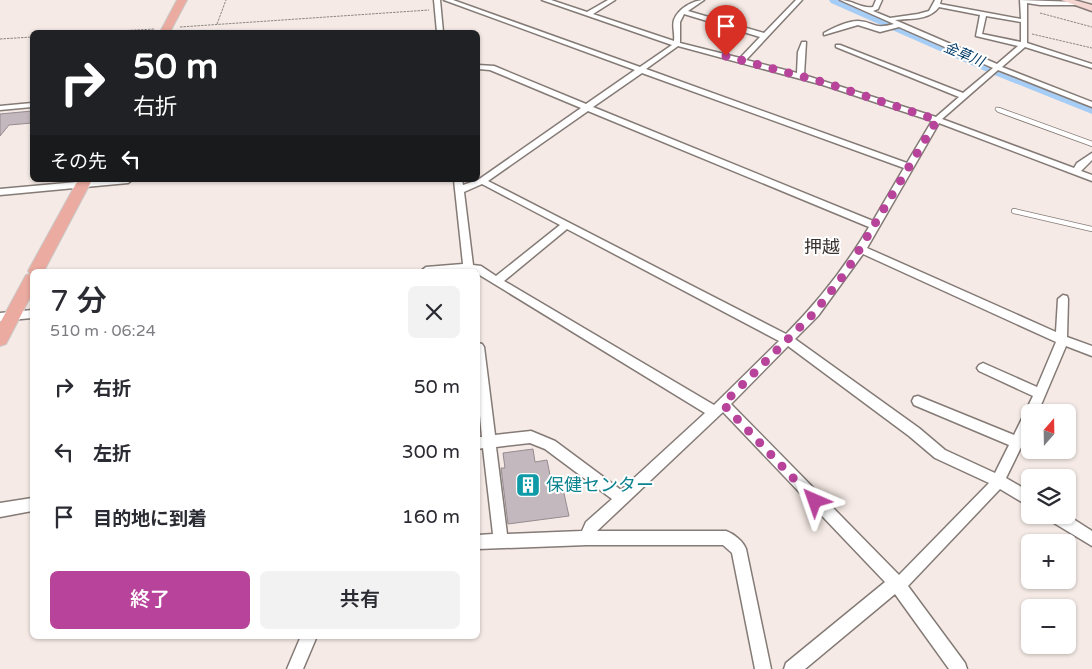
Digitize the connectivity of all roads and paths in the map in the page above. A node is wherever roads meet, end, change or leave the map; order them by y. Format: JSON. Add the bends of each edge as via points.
{"nodes":[{"id":1,"x":182,"y":0,"type":"edge"},
{"id":2,"x":226,"y":0,"type":"edge"},
{"id":3,"x":436,"y":0,"type":"edge"},
{"id":4,"x":447,"y":0,"type":"edge"},
{"id":5,"x":545,"y":0,"type":"edge"},
{"id":6,"x":612,"y":0,"type":"edge"},
{"id":7,"x":701,"y":0,"type":"edge"},
{"id":8,"x":799,"y":0,"type":"edge"},
{"id":9,"x":843,"y":0,"type":"edge"},
{"id":10,"x":879,"y":0,"type":"edge"},
{"id":11,"x":1023,"y":0,"type":"edge"},
{"id":12,"x":1065,"y":0,"type":"edge"},
{"id":13,"x":938,"y":2,"type":"edge"},
{"id":14,"x":1076,"y":3,"type":"junction"},
{"id":15,"x":1092,"y":8,"type":"edge"},
{"id":16,"x":437,"y":10,"type":"junction"},
{"id":17,"x":866,"y":10,"type":"junction"},
{"id":18,"x":1024,"y":10,"type":"junction"},
{"id":19,"x":684,"y":12,"type":"junction"},
{"id":20,"x":985,"y":12,"type":"junction"},
{"id":21,"x":588,"y":14,"type":"junction"},
{"id":22,"x":889,"y":20,"type":"junction"},
{"id":23,"x":1024,"y":21,"type":"junction"},
{"id":24,"x":216,"y":25,"type":"junction"},
{"id":25,"x":897,"y":26,"type":"junction"},
{"id":26,"x":1092,"y":27,"type":"edge"},
{"id":27,"x":166,"y":30,"type":"edge"},
{"id":28,"x":440,"y":30,"type":"edge"},
{"id":29,"x":1023,"y":32,"type":"junction"},
{"id":30,"x":826,"y":34,"type":"dead end"},
{"id":31,"x":765,"y":36,"type":"junction"},
{"id":32,"x":30,"y":37,"type":"edge"},
{"id":33,"x":0,"y":39,"type":"edge"},
{"id":34,"x":804,"y":42,"type":"dead end"},
{"id":35,"x":677,"y":44,"type":"junction"},
{"id":36,"x":1024,"y":45,"type":"junction"},
{"id":37,"x":838,"y":46,"type":"dead end"},
{"id":38,"x":1092,"y":48,"type":"edge"},
{"id":39,"x":742,"y":60,"type":"junction"},
{"id":40,"x":1092,"y":66,"type":"edge"},
{"id":41,"x":480,"y":67,"type":"edge"},
{"id":42,"x":997,"y":67,"type":"junction"},
{"id":43,"x":641,"y":69,"type":"junction"},
{"id":44,"x":800,"y":76,"type":"junction"},
{"id":45,"x":964,"y":96,"type":"junction"},
{"id":46,"x":30,"y":105,"type":"edge"},
{"id":47,"x":1092,"y":105,"type":"edge"},
{"id":48,"x":0,"y":108,"type":"edge"},
{"id":49,"x":586,"y":108,"type":"junction"},
{"id":50,"x":997,"y":109,"type":"dead end"},
{"id":51,"x":937,"y":120,"type":"junction"},
{"id":52,"x":1092,"y":144,"type":"edge"},
{"id":53,"x":1092,"y":156,"type":"edge"},
{"id":54,"x":910,"y":167,"type":"junction"},
{"id":55,"x":1076,"y":172,"type":"junction"},
{"id":56,"x":1092,"y":178,"type":"edge"},
{"id":57,"x":482,"y":181,"type":"joint"},
{"id":58,"x":84,"y":182,"type":"edge"},
{"id":59,"x":476,"y":182,"type":"edge"},
{"id":60,"x":459,"y":185,"type":"edge"},
{"id":61,"x":0,"y":192,"type":"edge"},
{"id":62,"x":1014,"y":211,"type":"dead end"},
{"id":63,"x":566,"y":225,"type":"junction"},
{"id":64,"x":875,"y":226,"type":"junction"},
{"id":65,"x":1092,"y":229,"type":"edge"},
{"id":66,"x":861,"y":250,"type":"junction"},
{"id":67,"x":37,"y":269,"type":"edge"},
{"id":68,"x":469,"y":269,"type":"edge"},
{"id":69,"x":480,"y":271,"type":"edge"},
{"id":70,"x":497,"y":281,"type":"junction"},
{"id":71,"x":30,"y":282,"type":"edge"},
{"id":72,"x":1063,"y":299,"type":"dead end"},
{"id":73,"x":30,"y":314,"type":"edge"},
{"id":74,"x":6,"y":317,"type":"edge"},
{"id":75,"x":0,"y":339,"type":"edge"},
{"id":76,"x":788,"y":340,"type":"junction"},
{"id":77,"x":1062,"y":340,"type":"junction"},
{"id":78,"x":1092,"y":351,"type":"edge"},
{"id":79,"x":983,"y":368,"type":"dead end"},
{"id":80,"x":480,"y":385,"type":"edge"},
{"id":81,"x":1041,"y":394,"type":"junction"},
{"id":82,"x":918,"y":402,"type":"dead end"},
{"id":83,"x":1036,"y":404,"type":"edge"},
{"id":84,"x":719,"y":408,"type":"junction"},
{"id":85,"x":1021,"y":436,"type":"edge"},
{"id":86,"x":483,"y":442,"type":"edge"},
{"id":87,"x":1018,"y":442,"type":"junction"},
{"id":88,"x":999,"y":481,"type":"junction"},
{"id":89,"x":1021,"y":494,"type":"edge"},
{"id":90,"x":622,"y":498,"type":"junction"},
{"id":91,"x":30,"y":505,"type":"edge"},
{"id":92,"x":0,"y":510,"type":"edge"},
{"id":93,"x":1068,"y":524,"type":"edge"},
{"id":94,"x":587,"y":538,"type":"junction"},
{"id":95,"x":1092,"y":539,"type":"edge"},
{"id":96,"x":501,"y":541,"type":"junction"},
{"id":97,"x":480,"y":542,"type":"edge"},
{"id":98,"x":896,"y":583,"type":"junction"},
{"id":99,"x":308,"y":639,"type":"edge"},
{"id":100,"x":296,"y":669,"type":"edge"},
{"id":101,"x":763,"y":669,"type":"edge"},
{"id":102,"x":792,"y":669,"type":"edge"},
{"id":103,"x":959,"y":669,"type":"edge"}],
"edges":[{"from":1,"to":27,"type":"main road"},
{"from":2,"to":24,"type":"path"},
{"from":3,"to":16,"type":"street"},
{"from":4,"to":43,"type":"street"},
{"from":5,"to":21,"type":"street"},
{"from":6,"to":21,"type":"street"},
{"from":7,"to":19,"type":"street"},
{"from":8,"to":31,"type":"street"},
{"from":9,"to":17,"type":"street"},
{"from":10,"to":17,"type":"street","via":[[876,8]]},
{"from":11,"to":14,"type":"street"},
{"from":11,"to":18,"type":"street"},
{"from":12,"to":14,"type":"main road"},
{"from":13,"to":20,"type":"street"},
{"from":13,"to":22,"type":"street","via":[[930,14],[922,17]]},
{"from":14,"to":15,"type":"main road"},
{"from":16,"to":24,"type":"path"},
{"from":16,"to":28,"type":"street"},
{"from":17,"to":22,"type":"street"},
{"from":18,"to":23,"type":"street"},
{"from":18,"to":26,"type":"path"},
{"from":19,"to":31,"type":"street"},
{"from":19,"to":35,"type":"street","via":[[677,24]]},
{"from":20,"to":23,"type":"street"},
{"from":20,"to":36,"type":"street","via":[[978,35]]},
{"from":21,"to":35,"type":"street"},
{"from":22,"to":25,"type":"street"},
{"from":23,"to":29,"type":"street"},
{"from":24,"to":27,"type":"path"},
{"from":25,"to":30,"type":"street","via":[[880,30],[858,24]]},
{"from":25,"to":42,"type":"street"},
{"from":29,"to":36,"type":"street"},
{"from":29,"to":38,"type":"path"},
{"from":31,"to":39,"type":"street"},
{"from":32,"to":33,"type":"path"},
{"from":34,"to":44,"type":"street"},
{"from":35,"to":39,"type":"street"},
{"from":35,"to":43,"type":"street"},
{"from":36,"to":40,"type":"street"},
{"from":36,"to":42,"type":"street"},
{"from":37,"to":45,"type":"street"},
{"from":39,"to":44,"type":"street"},
{"from":41,"to":49,"type":"street","via":[[490,68]]},
{"from":42,"to":45,"type":"street"},
{"from":42,"to":47,"type":"street"},
{"from":43,"to":49,"type":"street"},
{"from":43,"to":54,"type":"street"},
{"from":44,"to":51,"type":"street"},
{"from":45,"to":51,"type":"street"},
{"from":46,"to":48,"type":"street"},
{"from":49,"to":57,"type":"street"},
{"from":49,"to":64,"type":"street"},
{"from":50,"to":52,"type":"lane"},
{"from":51,"to":54,"type":"street"},
{"from":51,"to":55,"type":"street"},
{"from":53,"to":55,"type":"street"},
{"from":54,"to":64,"type":"street"},
{"from":55,"to":56,"type":"street"},
{"from":57,"to":63,"type":"street"},
{"from":58,"to":61,"type":"street"},
{"from":58,"to":67,"type":"main road"},
{"from":59,"to":60,"type":"street"},
{"from":60,"to":68,"type":"street"},
{"from":62,"to":65,"type":"lane"},
{"from":63,"to":70,"type":"street"},
{"from":63,"to":76,"type":"street"},
{"from":64,"to":66,"type":"street"},
{"from":66,"to":76,"type":"street","via":[[814,313]]},
{"from":66,"to":77,"type":"street"},
{"from":69,"to":70,"type":"street"},
{"from":70,"to":84,"type":"street"},
{"from":71,"to":74,"type":"main road"},
{"from":72,"to":77,"type":"street"},
{"from":73,"to":74,"type":"street"},
{"from":74,"to":75,"type":"main road"},
{"from":76,"to":84,"type":"street"},
{"from":76,"to":88,"type":"street","via":[[940,454]]},
{"from":77,"to":78,"type":"street"},
{"from":77,"to":81,"type":"street"},
{"from":79,"to":81,"type":"street"},
{"from":80,"to":86,"type":"street"},
{"from":81,"to":83,"type":"street"},
{"from":82,"to":87,"type":"street"},
{"from":84,"to":90,"type":"street"},
{"from":84,"to":98,"type":"street"},
{"from":85,"to":87,"type":"street"},
{"from":86,"to":90,"type":"street","via":[[531,437],[544,442]]},
{"from":86,"to":96,"type":"street"},
{"from":87,"to":88,"type":"street"},
{"from":88,"to":89,"type":"street"},
{"from":88,"to":98,"type":"street","via":[[904,580]]},
{"from":90,"to":94,"type":"street","via":[[591,527]]},
{"from":91,"to":92,"type":"street"},
{"from":93,"to":95,"type":"street"},
{"from":94,"to":96,"type":"street"},
{"from":94,"to":101,"type":"street","via":[[726,538],[739,549]]},
{"from":96,"to":97,"type":"street"},
{"from":98,"to":102,"type":"street"},
{"from":98,"to":103,"type":"street"},
{"from":99,"to":100,"type":"street"}]}
